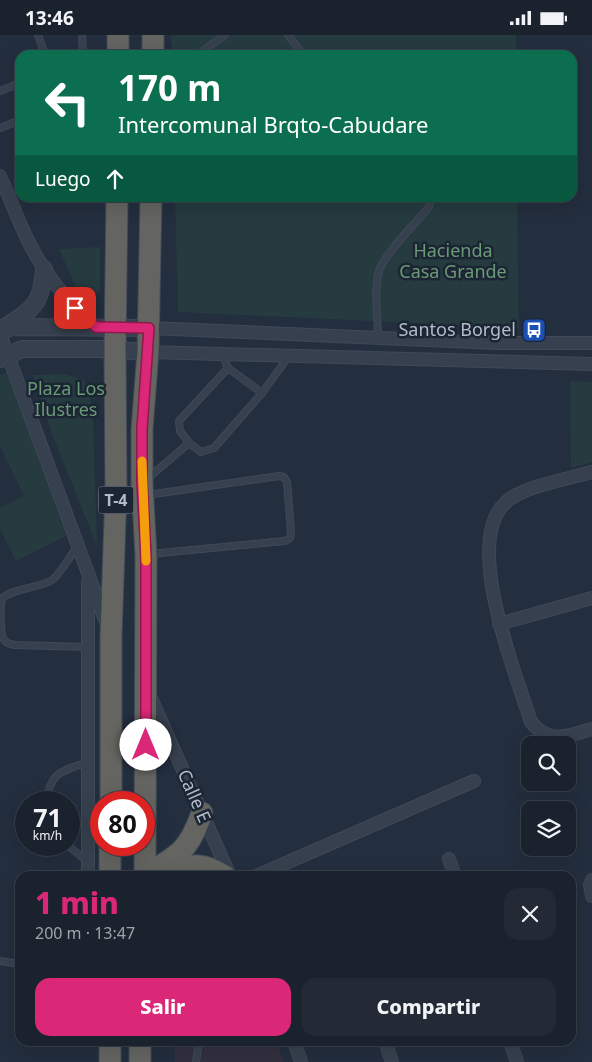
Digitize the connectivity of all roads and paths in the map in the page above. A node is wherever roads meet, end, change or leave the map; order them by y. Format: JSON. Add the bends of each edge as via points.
{"nodes":[{"id":1,"x":38,"y":35,"type":"edge"},
{"id":2,"x":82,"y":35,"type":"edge"},
{"id":3,"x":118,"y":35,"type":"edge"},
{"id":4,"x":154,"y":35,"type":"edge"},
{"id":5,"x":225,"y":35,"type":"edge"},
{"id":6,"x":288,"y":35,"type":"edge"},
{"id":7,"x":43,"y":50,"type":"edge"},
{"id":8,"x":82,"y":50,"type":"edge"},
{"id":9,"x":118,"y":50,"type":"edge"},
{"id":10,"x":153,"y":50,"type":"edge"},
{"id":11,"x":204,"y":50,"type":"edge"},
{"id":12,"x":300,"y":50,"type":"edge"},
{"id":13,"x":15,"y":85,"type":"edge"},
{"id":14,"x":0,"y":91,"type":"edge"},
{"id":15,"x":15,"y":122,"type":"edge"},
{"id":16,"x":0,"y":128,"type":"edge"},
{"id":17,"x":0,"y":175,"type":"edge"},
{"id":18,"x":117,"y":202,"type":"edge"},
{"id":19,"x":151,"y":202,"type":"edge"},
{"id":20,"x":430,"y":202,"type":"edge"},
{"id":21,"x":44,"y":269,"type":"junction"},
{"id":22,"x":106,"y":327,"type":"junction"},
{"id":23,"x":149,"y":328,"type":"junction"},
{"id":24,"x":0,"y":332,"type":"edge"},
{"id":25,"x":378,"y":337,"type":"junction"},
{"id":26,"x":592,"y":343,"type":"edge"},
{"id":27,"x":115,"y":349,"type":"junction"},
{"id":28,"x":148,"y":352,"type":"junction"},
{"id":29,"x":221,"y":353,"type":"junction"},
{"id":30,"x":289,"y":355,"type":"junction"},
{"id":31,"x":5,"y":357,"type":"edge"},
{"id":32,"x":592,"y":364,"type":"edge"},
{"id":33,"x":228,"y":368,"type":"junction"},
{"id":34,"x":262,"y":393,"type":"junction"},
{"id":35,"x":189,"y":443,"type":"junction"},
{"id":36,"x":592,"y":472,"type":"edge"},
{"id":37,"x":142,"y":490,"type":"junction"},
{"id":38,"x":78,"y":544,"type":"junction"},
{"id":39,"x":146,"y":555,"type":"junction"},
{"id":40,"x":88,"y":572,"type":"junction"},
{"id":41,"x":592,"y":598,"type":"edge"},
{"id":42,"x":499,"y":623,"type":"junction"},
{"id":43,"x":111,"y":636,"type":"junction"},
{"id":44,"x":88,"y":647,"type":"junction"},
{"id":45,"x":146,"y":687,"type":"junction"},
{"id":46,"x":592,"y":729,"type":"edge"},
{"id":47,"x":88,"y":762,"type":"junction"},
{"id":48,"x":474,"y":781,"type":"dead end"},
{"id":49,"x":48,"y":791,"type":"edge"},
{"id":50,"x":111,"y":791,"type":"edge"},
{"id":51,"x":202,"y":813,"type":"junction"},
{"id":52,"x":80,"y":855,"type":"edge"},
{"id":53,"x":110,"y":856,"type":"edge"},
{"id":54,"x":449,"y":859,"type":"dead end"},
{"id":55,"x":88,"y":861,"type":"junction"},
{"id":56,"x":88,"y":871,"type":"edge"},
{"id":57,"x":110,"y":871,"type":"edge"},
{"id":58,"x":145,"y":871,"type":"edge"},
{"id":59,"x":153,"y":871,"type":"edge"},
{"id":60,"x":179,"y":871,"type":"edge"},
{"id":61,"x":217,"y":871,"type":"edge"},
{"id":62,"x":228,"y":871,"type":"edge"},
{"id":63,"x":267,"y":871,"type":"edge"},
{"id":64,"x":453,"y":871,"type":"edge"},
{"id":65,"x":592,"y":880,"type":"edge"},
{"id":66,"x":592,"y":896,"type":"edge"},
{"id":67,"x":0,"y":961,"type":"edge"},
{"id":68,"x":15,"y":963,"type":"edge"},
{"id":69,"x":110,"y":1046,"type":"edge"},
{"id":70,"x":140,"y":1046,"type":"edge"},
{"id":71,"x":198,"y":1046,"type":"edge"},
{"id":72,"x":296,"y":1046,"type":"edge"},
{"id":73,"x":387,"y":1046,"type":"edge"},
{"id":74,"x":512,"y":1046,"type":"edge"},
{"id":75,"x":110,"y":1062,"type":"edge"},
{"id":76,"x":140,"y":1062,"type":"edge"},
{"id":77,"x":196,"y":1062,"type":"edge"},
{"id":78,"x":301,"y":1062,"type":"edge"},
{"id":79,"x":392,"y":1062,"type":"edge"},
{"id":80,"x":517,"y":1062,"type":"edge"}],
"edges":[{"from":1,"to":7,"type":"lane"},
{"from":2,"to":8,"type":"lane"},
{"from":3,"to":9,"type":"highway"},
{"from":4,"to":10,"type":"highway"},
{"from":5,"to":11,"type":"lane"},
{"from":6,"to":12,"type":"lane"},
{"from":13,"to":14,"type":"lane"},
{"from":15,"to":16,"type":"lane"},
{"from":17,"to":21,"type":"street"},
{"from":18,"to":22,"type":"highway","number":"T-4"},
{"from":19,"to":23,"type":"highway","number":"T-4"},
{"from":20,"to":25,"type":"lane","via":[[380,269],[377,283]]},
{"from":21,"to":22,"type":"street","via":[[75,308]]},
{"from":21,"to":24,"type":"street","via":[[43,288],[37,301]]},
{"from":22,"to":23,"type":"street"},
{"from":22,"to":24,"type":"street","via":[[13,327]]},
{"from":22,"to":27,"type":"highway","number":"T-4"},
{"from":23,"to":25,"type":"street"},
{"from":23,"to":28,"type":"highway","number":"T-4"},
{"from":24,"to":31,"type":"street"},
{"from":25,"to":26,"type":"street","via":[[497,343]]},
{"from":27,"to":28,"type":"street"},
{"from":27,"to":31,"type":"street","via":[[22,349]]},
{"from":27,"to":43,"type":"highway","number":"T-4","via":[[116,490]]},
{"from":28,"to":29,"type":"street"},
{"from":28,"to":37,"type":"highway","number":"T-4","via":[[142,429]]},
{"from":29,"to":30,"type":"street"},
{"from":29,"to":33,"type":"lane"},
{"from":30,"to":32,"type":"street"},
{"from":30,"to":34,"type":"lane"},
{"from":31,"to":38,"type":"street"},
{"from":33,"to":34,"type":"lane"},
{"from":33,"to":35,"type":"lane","via":[[179,421],[180,431]]},
{"from":34,"to":35,"type":"lane","via":[[214,448],[201,452]]},
{"from":35,"to":37,"type":"lane"},
{"from":36,"to":42,"type":"street","via":[[515,495],[495,516],[490,532],[490,580]]},
{"from":37,"to":39,"type":"highway","number":"T-4"},
{"from":37,"to":39,"type":"lane","via":[[279,476],[287,482],[290,538],[285,541]]},
{"from":38,"to":40,"type":"street"},
{"from":38,"to":44,"type":"lane","via":[[52,580],[2,599],[1,633],[8,644]]},
{"from":39,"to":45,"type":"highway","number":"T-4"},
{"from":40,"to":43,"type":"street"},
{"from":40,"to":44,"type":"street"},
{"from":41,"to":42,"type":"street"},
{"from":42,"to":46,"type":"street","via":[[531,722],[538,731],[550,737],[562,737]]},
{"from":43,"to":50,"type":"highway","number":"T-4"},
{"from":44,"to":47,"type":"street"},
{"from":45,"to":51,"type":"street","name":"Calle E"},
{"from":45,"to":58,"type":"highway","number":"T-4"},
{"from":47,"to":49,"type":"lane","via":[[61,772],[52,779]]},
{"from":47,"to":55,"type":"street"},
{"from":48,"to":63,"type":"street"},
{"from":51,"to":59,"type":"highway","via":[[184,850]]},
{"from":51,"to":62,"type":"street","name":"Calle E"},
{"from":52,"to":55,"type":"lane"},
{"from":53,"to":57,"type":"highway"},
{"from":54,"to":64,"type":"street"},
{"from":55,"to":56,"type":"street"},
{"from":60,"to":61,"type":"highway","via":[[196,865]]},
{"from":65,"to":66,"type":"street"},
{"from":67,"to":68,"type":"lane"},
{"from":69,"to":75,"type":"highway"},
{"from":70,"to":76,"type":"highway"},
{"from":71,"to":77,"type":"lane"},
{"from":72,"to":78,"type":"street"},
{"from":73,"to":79,"type":"street"},
{"from":74,"to":80,"type":"street"}]}
